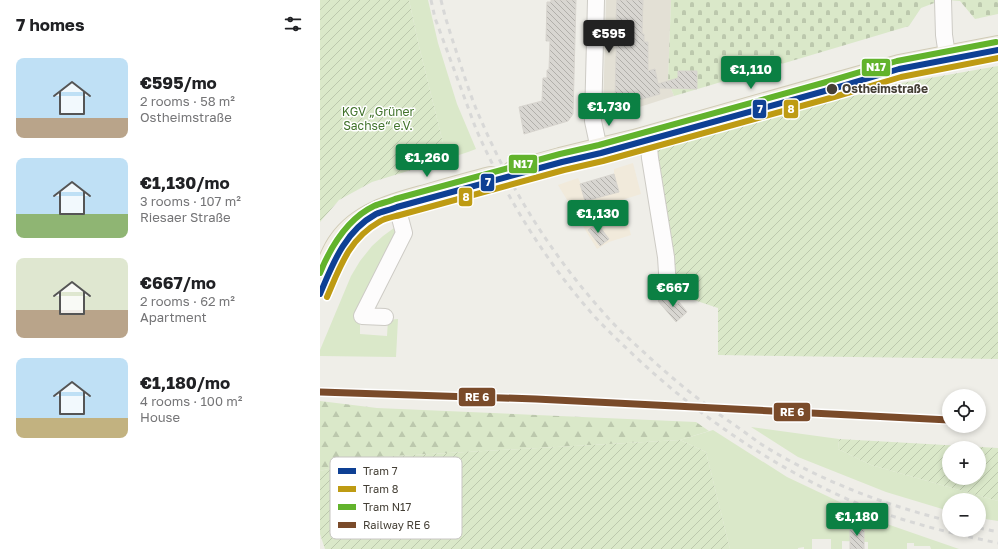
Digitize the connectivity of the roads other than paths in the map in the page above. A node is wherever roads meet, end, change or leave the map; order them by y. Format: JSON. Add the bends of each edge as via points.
{"nodes":[{"id":1,"x":596,"y":0,"type":"edge"},
{"id":2,"x":943,"y":0,"type":"edge"},
{"id":3,"x":998,"y":46,"type":"edge"},
{"id":4,"x":947,"y":55,"type":"junction"},
{"id":5,"x":648,"y":136,"type":"junction"},
{"id":6,"x":599,"y":149,"type":"junction"},
{"id":7,"x":513,"y":171,"type":"dead end"},
{"id":8,"x":491,"y":177,"type":"dead end"},
{"id":9,"x":396,"y":203,"type":"junction"},
{"id":10,"x":320,"y":282,"type":"edge"},
{"id":11,"x":668,"y":288,"type":"dead end"},
{"id":12,"x":385,"y":318,"type":"dead end"}],
"edges":[{"from":1,"to":6,"type":"street","via":[[593,122]]},
{"from":2,"to":4,"type":"street"},
{"from":3,"to":4,"type":"main road"},
{"from":4,"to":5,"type":"main road","via":[[899,65]]},
{"from":5,"to":6,"type":"main road"},
{"from":5,"to":11,"type":"street","via":[[666,257]]},
{"from":6,"to":7,"type":"main road"},
{"from":8,"to":9,"type":"main road"},
{"from":9,"to":10,"type":"main road","via":[[374,212],[347,231],[331,254]]},
{"from":9,"to":12,"type":"street","via":[[404,233],[362,316]]}]}
